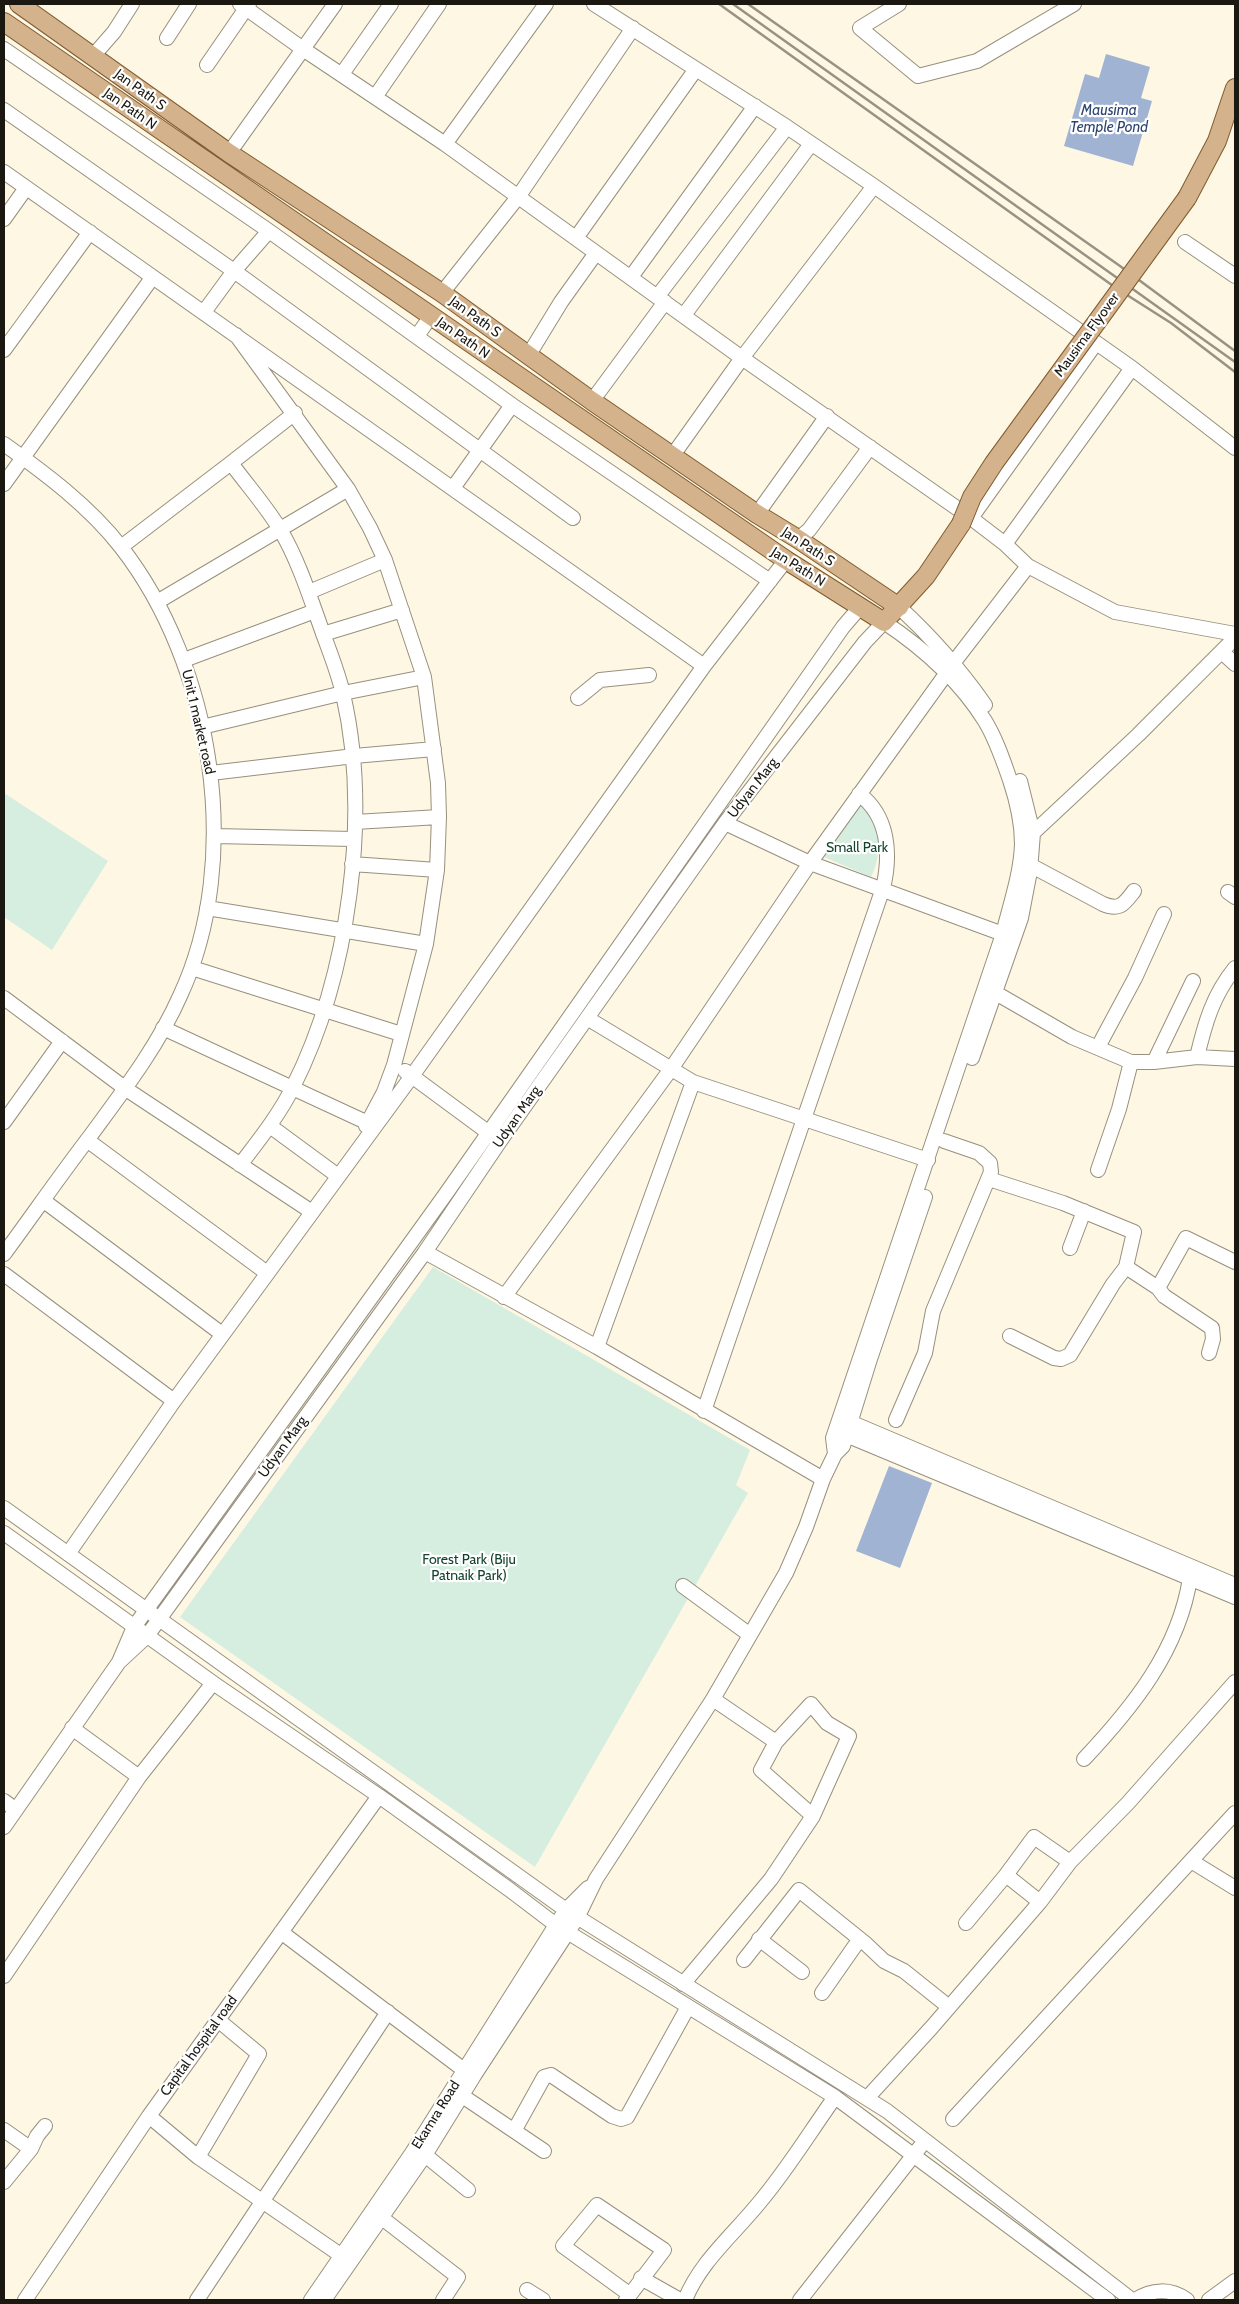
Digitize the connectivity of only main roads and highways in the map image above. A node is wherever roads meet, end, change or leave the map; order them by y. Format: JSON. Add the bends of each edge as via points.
{"nodes":[{"id":1,"x":26,"y":6,"type":"edge"},
{"id":2,"x":4,"y":22,"type":"edge"},
{"id":3,"x":1235,"y":88,"type":"edge"},
{"id":4,"x":872,"y":589,"type":"junction"},
{"id":5,"x":861,"y":606,"type":"junction"},
{"id":6,"x":900,"y":607,"type":"junction"},
{"id":7,"x":884,"y":622,"type":"joint"}],
"edges":[{"from":1,"to":4,"type":"main road","name":"Jan Path S","via":[[229,154],[442,293],[592,401]]},
{"from":2,"to":5,"type":"main road","name":"Jan Path N","via":[[786,560]]},
{"from":3,"to":6,"type":"main road","name":"Mausima Flyover","bridge":true,"via":[[1217,141],[1187,198],[994,462],[972,497],[966,521]]},
{"from":4,"to":5,"type":"main road","name":"Udyan Marg"},
{"from":4,"to":6,"type":"main road","name":"Jan Path S"},
{"from":5,"to":7,"type":"main road","name":"Jan Path N"},
{"from":6,"to":7,"type":"main road","name":"Udyan Marg"}]}
